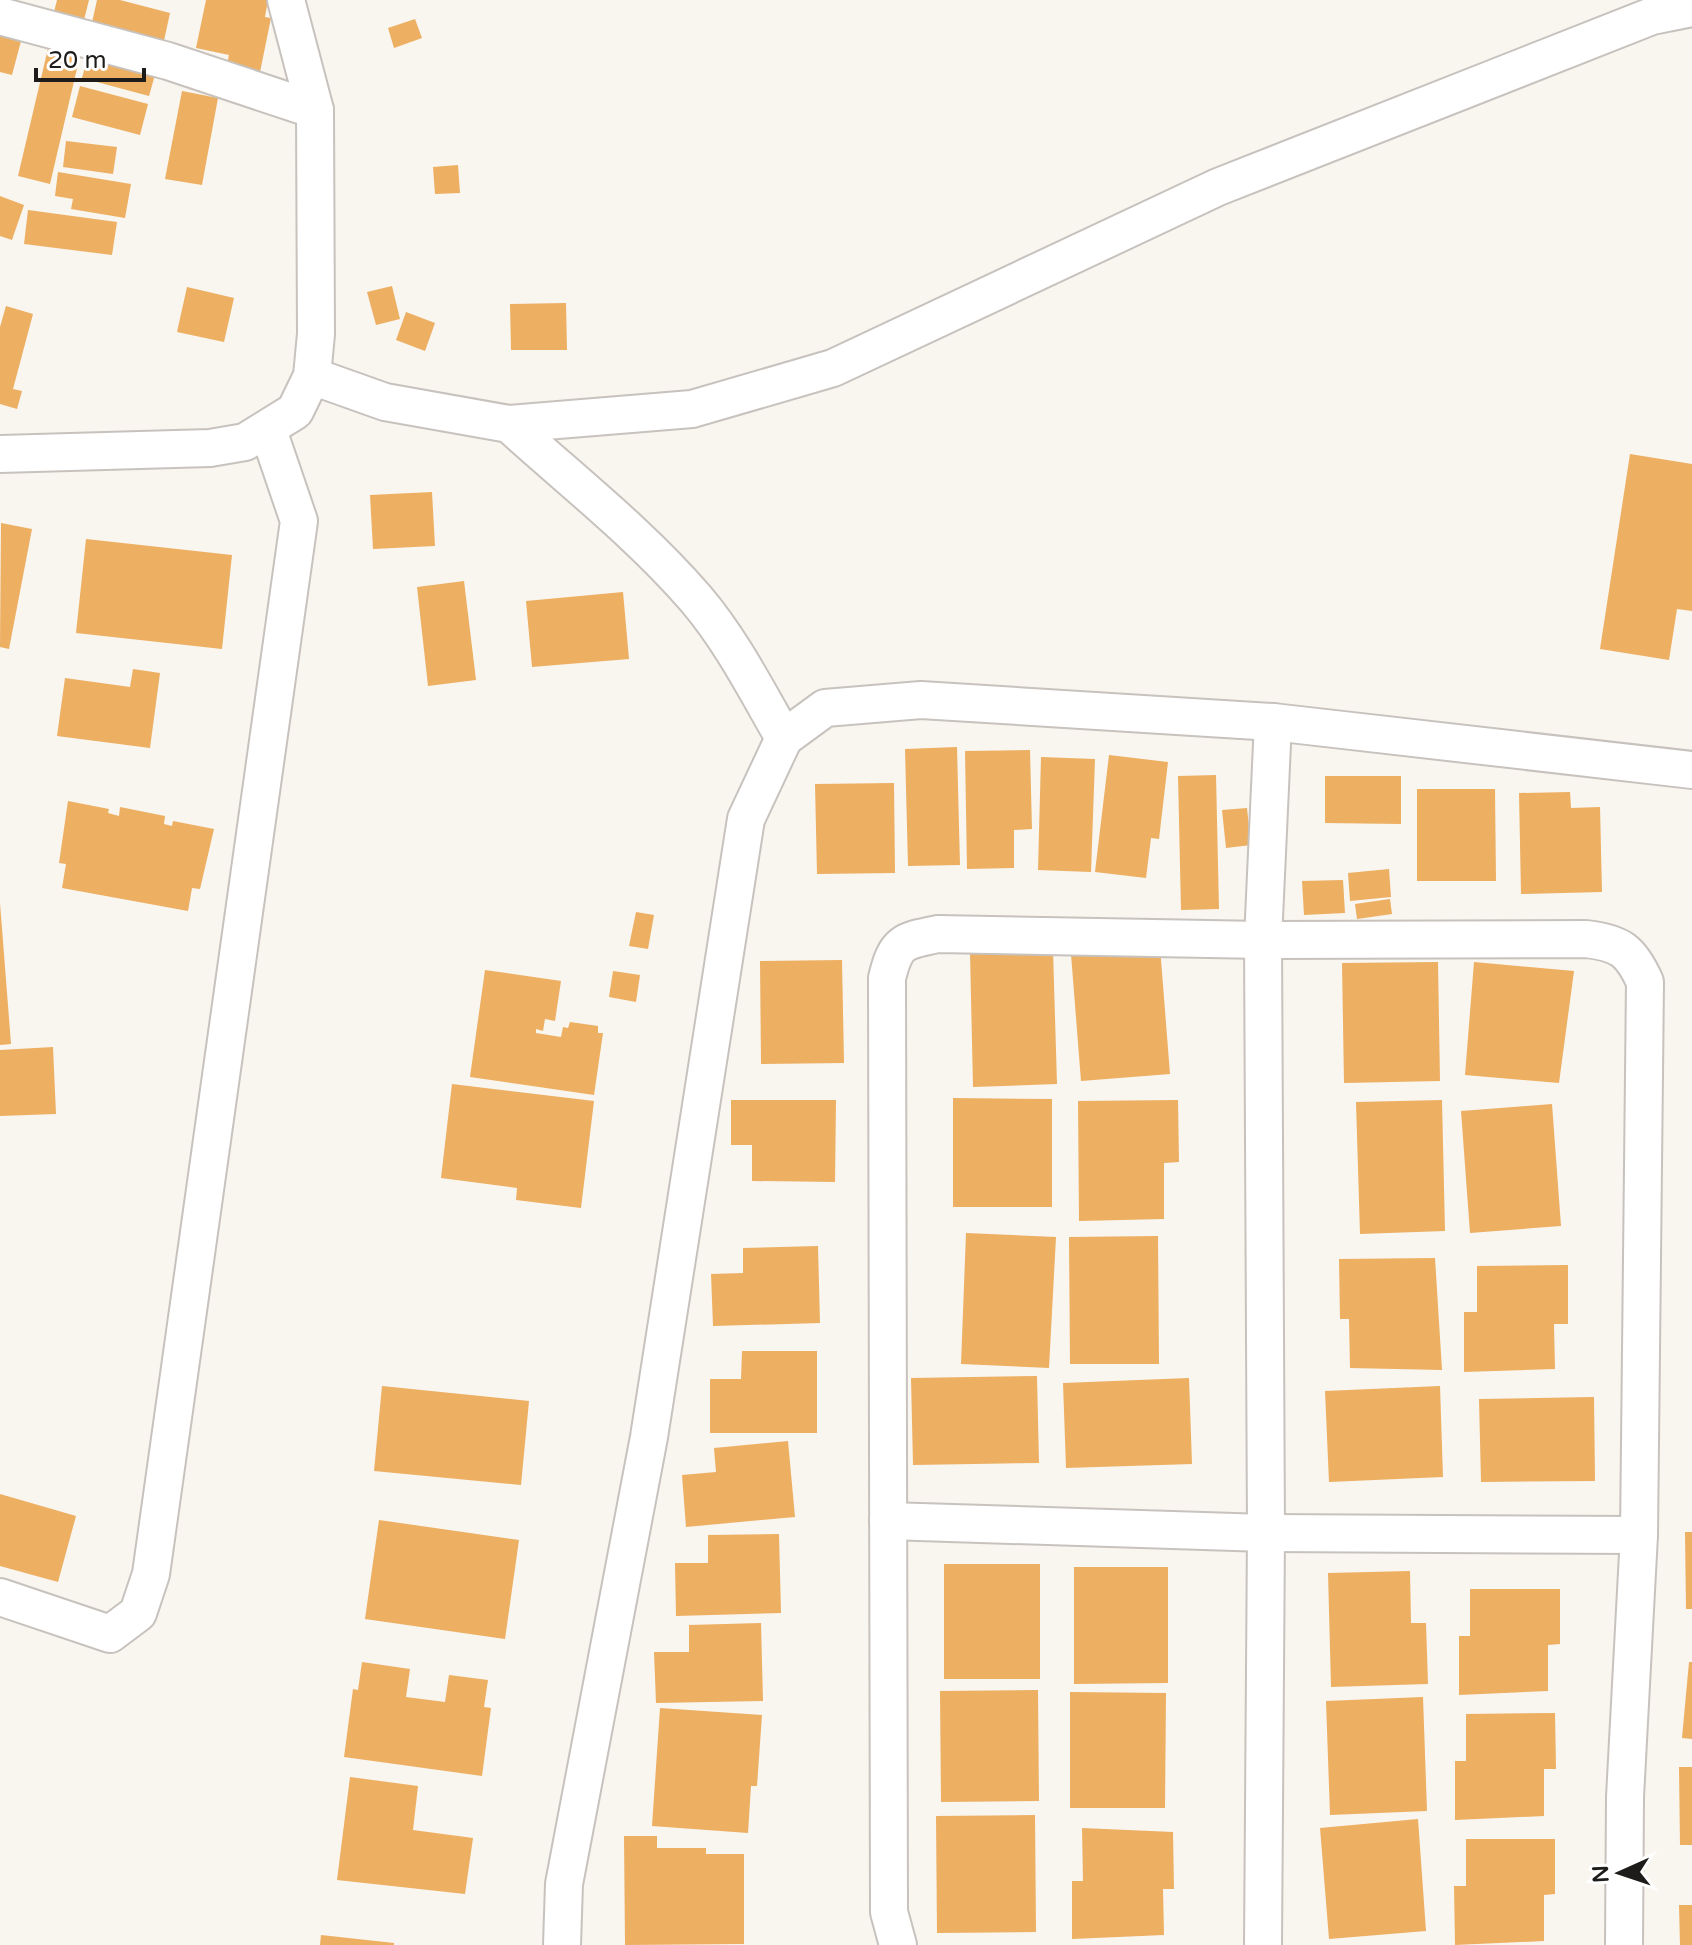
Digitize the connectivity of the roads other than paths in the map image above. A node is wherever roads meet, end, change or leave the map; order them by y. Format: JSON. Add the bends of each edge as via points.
{"nodes":[{"id":1,"x":286,"y":0,"type":"edge"},
{"id":2,"x":1692,"y":8,"type":"edge"},
{"id":3,"x":0,"y":16,"type":"edge"},
{"id":4,"x":315,"y":110,"type":"junction"},
{"id":5,"x":312,"y":376,"type":"junction"},
{"id":6,"x":509,"y":424,"type":"junction"},
{"id":7,"x":268,"y":430,"type":"junction"},
{"id":8,"x":0,"y":454,"type":"edge"},
{"id":9,"x":1273,"y":722,"type":"junction"},
{"id":10,"x":784,"y":738,"type":"junction"},
{"id":11,"x":1692,"y":770,"type":"edge"},
{"id":12,"x":1263,"y":940,"type":"junction"},
{"id":13,"x":888,"y":1521,"type":"junction"},
{"id":14,"x":1266,"y":1533,"type":"junction"},
{"id":15,"x":1639,"y":1535,"type":"junction"},
{"id":16,"x":0,"y":1597,"type":"edge"},
{"id":17,"x":562,"y":1945,"type":"edge"},
{"id":18,"x":898,"y":1945,"type":"edge"},
{"id":19,"x":1263,"y":1945,"type":"edge"},
{"id":20,"x":1624,"y":1945,"type":"edge"}],
"edges":[{"from":1,"to":4,"type":"street"},
{"from":2,"to":6,"type":"street","via":[[1652,16],[1218,187],[833,368],[692,409]]},
{"from":3,"to":4,"type":"street","via":[[168,61]]},
{"from":4,"to":5,"type":"street"},
{"from":5,"to":6,"type":"street","via":[[385,402]]},
{"from":5,"to":7,"type":"street","via":[[295,411]]},
{"from":6,"to":10,"type":"street","via":[[628,530],[696,600]]},
{"from":7,"to":8,"type":"street","via":[[245,442],[210,448]]},
{"from":7,"to":16,"type":"street","via":[[299,521],[151,1574],[138,1613],[110,1634]]},
{"from":9,"to":10,"type":"street","via":[[921,700],[825,708]]},
{"from":9,"to":11,"type":"street"},
{"from":9,"to":12,"type":"street"},
{"from":10,"to":17,"type":"street","via":[[746,819],[649,1437],[564,1884]]},
{"from":12,"to":13,"type":"street","via":[[938,934],[909,940],[894,951],[887,978]]},
{"from":12,"to":14,"type":"street"},
{"from":12,"to":15,"type":"street","via":[[1586,939],[1608,942],[1633,956],[1645,982]]},
{"from":13,"to":14,"type":"street"},
{"from":13,"to":18,"type":"street","via":[[889,1912]]},
{"from":14,"to":15,"type":"street"},
{"from":14,"to":19,"type":"street"},
{"from":15,"to":20,"type":"street","via":[[1625,1797]]}]}
